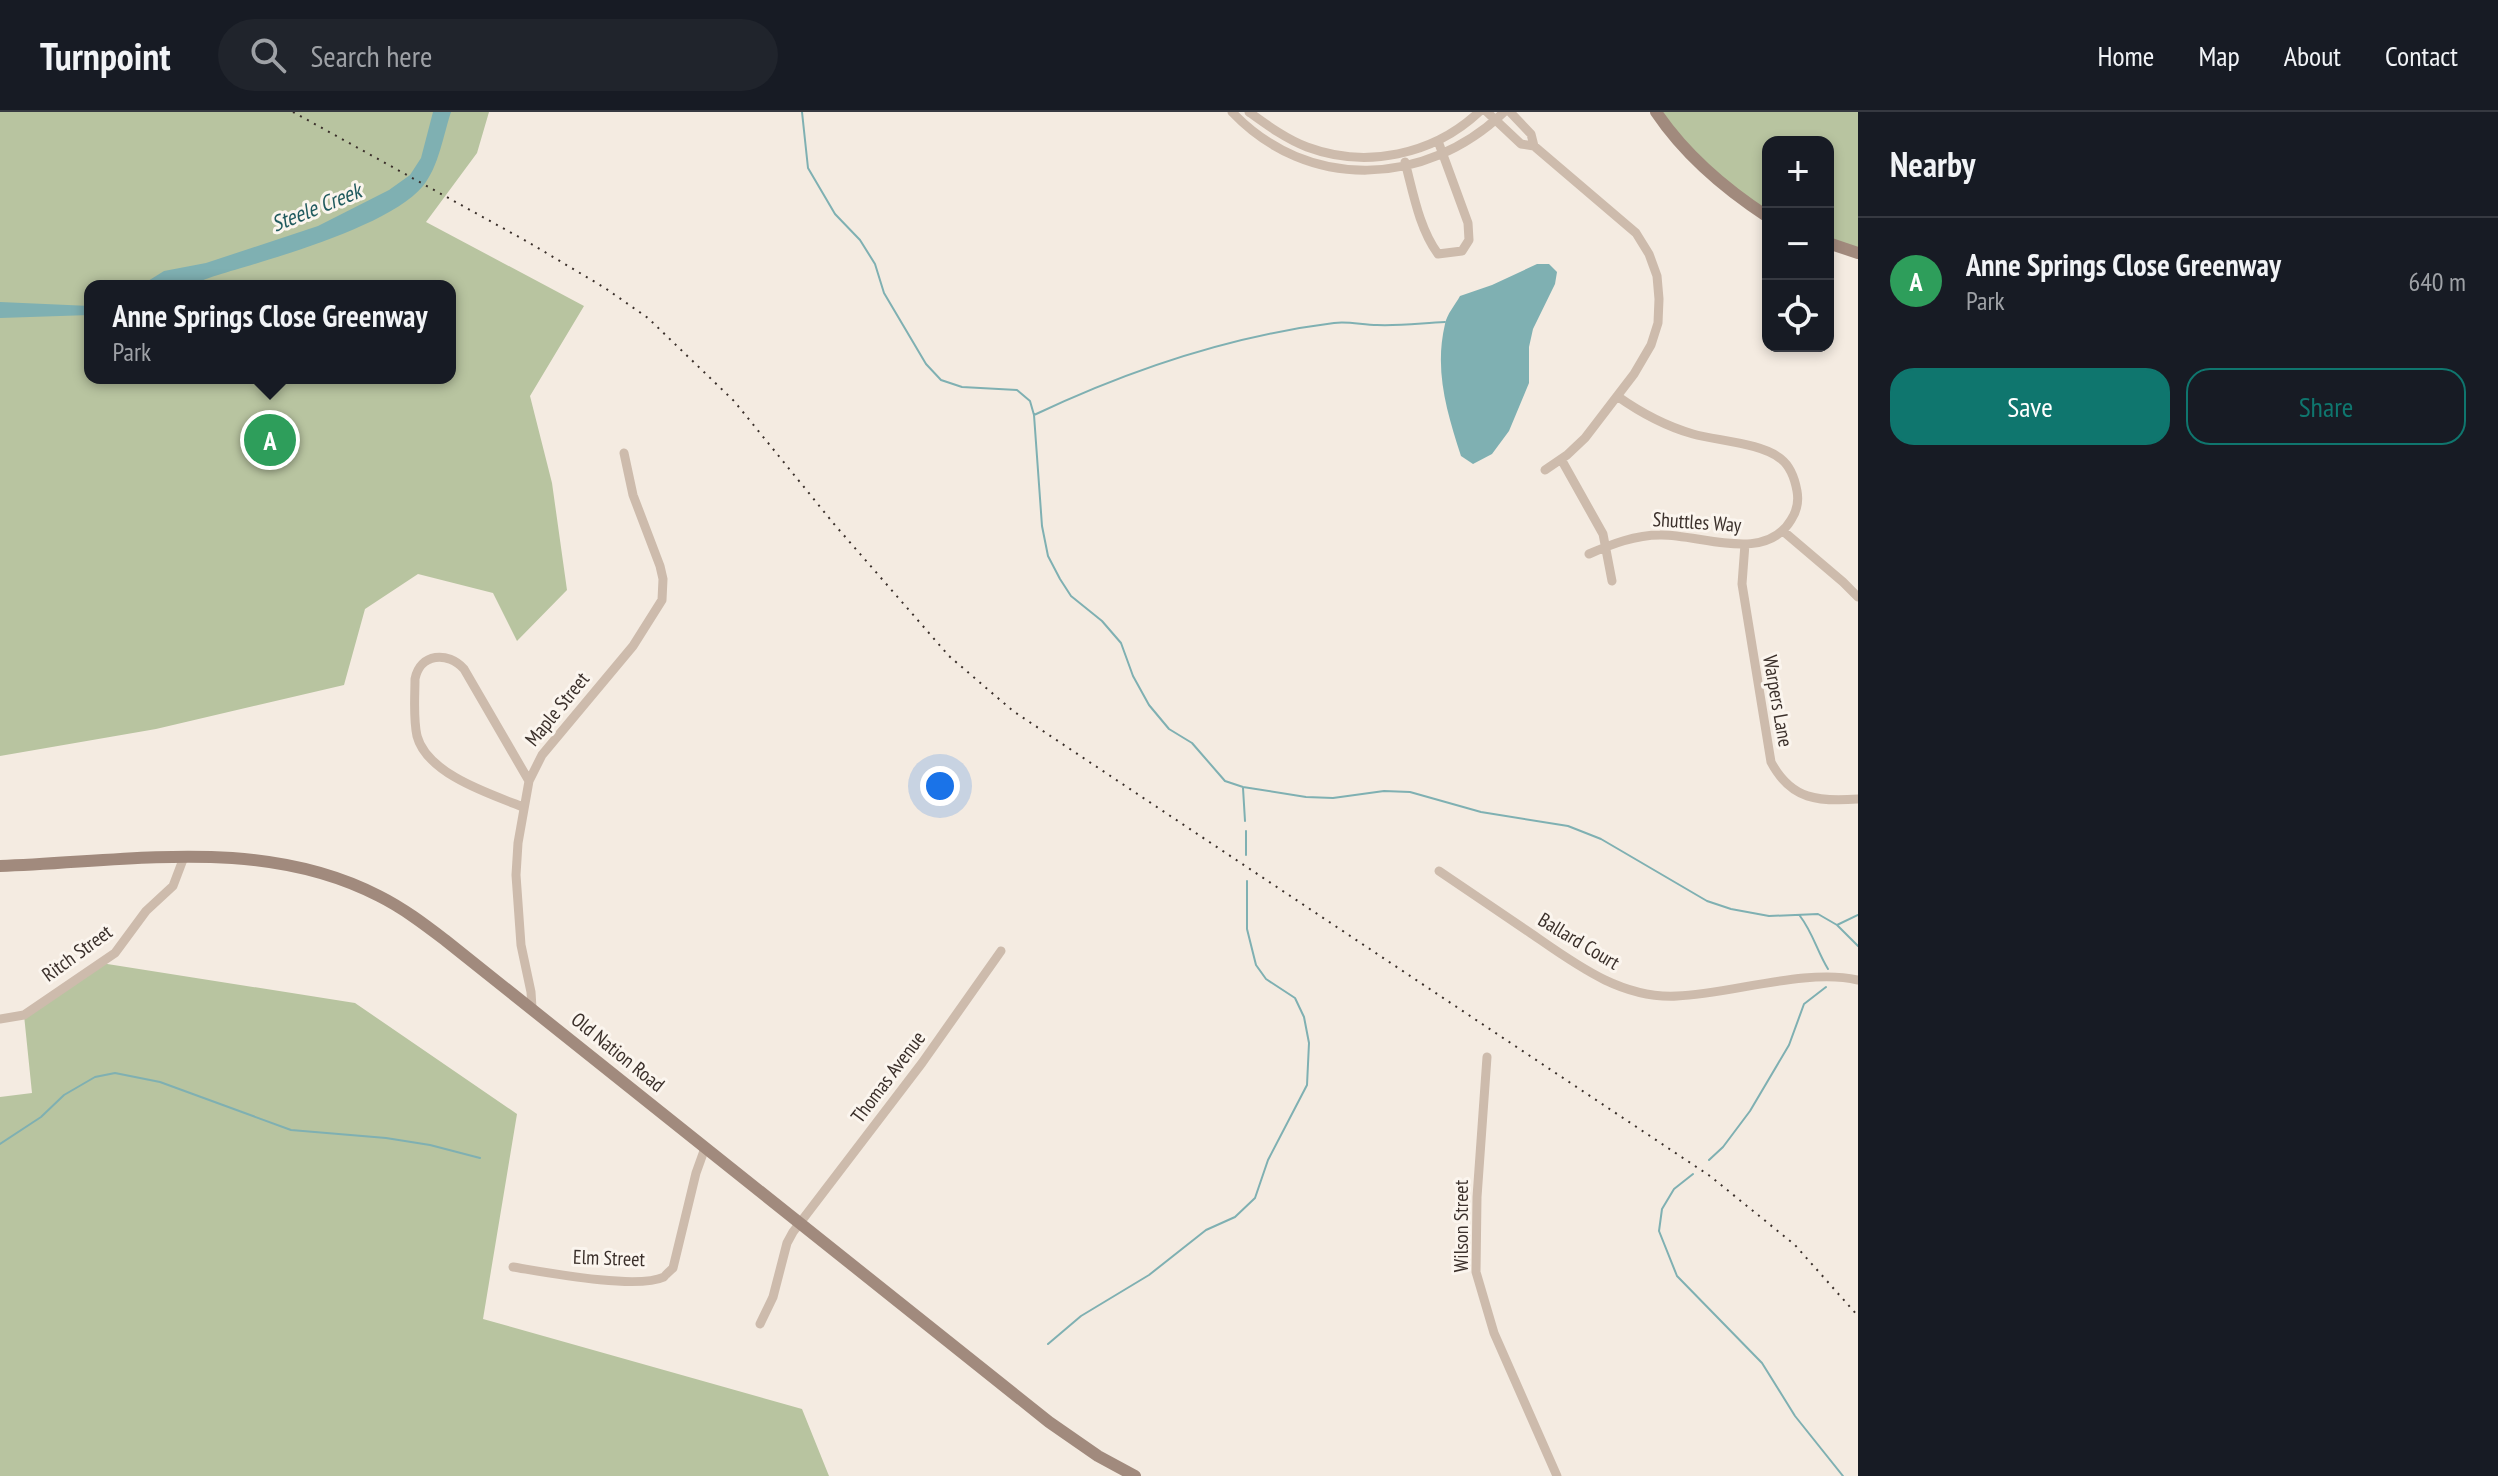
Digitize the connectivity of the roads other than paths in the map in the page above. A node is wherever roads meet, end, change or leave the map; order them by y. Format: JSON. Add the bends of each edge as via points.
{"nodes":[{"id":1,"x":1232,"y":112,"type":"edge"},
{"id":2,"x":1249,"y":112,"type":"edge"},
{"id":3,"x":1479,"y":112,"type":"edge"},
{"id":4,"x":1487,"y":112,"type":"edge"},
{"id":5,"x":1504,"y":112,"type":"edge"},
{"id":6,"x":1510,"y":112,"type":"edge"},
{"id":7,"x":1656,"y":112,"type":"edge"},
{"id":8,"x":1495,"y":121,"type":"junction"},
{"id":9,"x":1438,"y":141,"type":"junction"},
{"id":10,"x":1534,"y":146,"type":"junction"},
{"id":11,"x":1305,"y":147,"type":"junction"},
{"id":12,"x":1403,"y":154,"type":"junction"},
{"id":13,"x":1443,"y":154,"type":"junction"},
{"id":14,"x":1302,"y":159,"type":"junction"},
{"id":15,"x":1406,"y":167,"type":"junction"},
{"id":16,"x":1762,"y":213,"type":"edge"},
{"id":17,"x":1834,"y":245,"type":"edge"},
{"id":18,"x":1858,"y":253,"type":"edge"},
{"id":19,"x":1617,"y":396,"type":"junction"},
{"id":20,"x":624,"y":453,"type":"dead end"},
{"id":21,"x":1561,"y":459,"type":"junction"},
{"id":22,"x":1545,"y":470,"type":"dead end"},
{"id":23,"x":1783,"y":531,"type":"junction"},
{"id":24,"x":1745,"y":544,"type":"junction"},
{"id":25,"x":1607,"y":546,"type":"junction"},
{"id":26,"x":1589,"y":554,"type":"dead end"},
{"id":27,"x":1612,"y":581,"type":"dead end"},
{"id":28,"x":1858,"y":597,"type":"edge"},
{"id":29,"x":529,"y":781,"type":"junction"},
{"id":30,"x":1858,"y":799,"type":"edge"},
{"id":31,"x":523,"y":807,"type":"junction"},
{"id":32,"x":184,"y":857,"type":"junction"},
{"id":33,"x":0,"y":866,"type":"edge"},
{"id":34,"x":1439,"y":871,"type":"dead end"},
{"id":35,"x":1001,"y":951,"type":"dead end"},
{"id":36,"x":1858,"y":980,"type":"edge"},
{"id":37,"x":532,"y":1008,"type":"junction"},
{"id":38,"x":0,"y":1019,"type":"edge"},
{"id":39,"x":1487,"y":1057,"type":"dead end"},
{"id":40,"x":705,"y":1148,"type":"junction"},
{"id":41,"x":801,"y":1223,"type":"junction"},
{"id":42,"x":513,"y":1267,"type":"dead end"},
{"id":43,"x":760,"y":1324,"type":"dead end"},
{"id":44,"x":1134,"y":1476,"type":"edge"},
{"id":45,"x":1557,"y":1476,"type":"edge"}],
"edges":[{"from":1,"to":14,"type":"street","via":[[1250,131]]},
{"from":2,"to":11,"type":"street"},
{"from":3,"to":9,"type":"street"},
{"from":4,"to":8,"type":"street"},
{"from":5,"to":8,"type":"street"},
{"from":6,"to":10,"type":"street","via":[[1531,134]]},
{"from":7,"to":16,"type":"main road","via":[[1709,174]]},
{"from":8,"to":10,"type":"street","via":[[1521,144]]},
{"from":8,"to":13,"type":"street"},
{"from":9,"to":12,"type":"street"},
{"from":9,"to":13,"type":"street"},
{"from":10,"to":19,"type":"street","via":[[1636,233],[1653,265],[1658,323],[1651,345]]},
{"from":11,"to":12,"type":"street","via":[[1341,157]]},
{"from":11,"to":14,"type":"street"},
{"from":12,"to":15,"type":"street"},
{"from":13,"to":15,"type":"street"},
{"from":13,"to":15,"type":"street","via":[[1468,223],[1469,240],[1462,251],[1438,254],[1432,246]]},
{"from":14,"to":15,"type":"street","via":[[1340,170]]},
{"from":17,"to":18,"type":"main road"},
{"from":19,"to":21,"type":"street"},
{"from":19,"to":23,"type":"street","via":[[1669,426],[1766,450],[1783,460],[1799,501]]},
{"from":20,"to":29,"type":"street","name":"Maple Street","via":[[633,495],[660,566],[662,600],[633,646],[542,755]]},
{"from":21,"to":22,"type":"street"},
{"from":21,"to":25,"type":"street"},
{"from":23,"to":24,"type":"street","name":"Shuttles Way"},
{"from":23,"to":28,"type":"street"},
{"from":24,"to":25,"type":"street","name":"Shuttles Way","via":[[1659,535]]},
{"from":24,"to":30,"type":"street","name":"Warpers Lane","via":[[1742,584],[1771,762],[1805,796]]},
{"from":25,"to":26,"type":"street","name":"Shuttles Way"},
{"from":25,"to":27,"type":"street"},
{"from":29,"to":31,"type":"street","name":"Maple Street"},
{"from":29,"to":31,"type":"street","via":[[464,669],[452,659],[428,660],[415,679],[418,738],[427,754],[457,778]]},
{"from":31,"to":37,"type":"street","name":"Maple Street","via":[[516,875]]},
{"from":32,"to":33,"type":"main road","name":"Old Nation Road"},
{"from":32,"to":37,"type":"main road","name":"Old Nation Road","via":[[280,863],[354,885],[407,912]]},
{"from":32,"to":38,"type":"street","name":"Ritch Street","via":[[173,886],[146,911],[115,953],[24,1015]]},
{"from":34,"to":36,"type":"street","name":"Ballard Court","via":[[1577,965],[1634,992],[1677,996],[1831,977]]},
{"from":35,"to":41,"type":"street","name":"Thomas Avenue"},
{"from":37,"to":40,"type":"main road","name":"Old Nation Road"},
{"from":39,"to":45,"type":"street","name":"Wilson Street","via":[[1476,1272],[1494,1333]]},
{"from":40,"to":41,"type":"main road","name":"Old Nation Road"},
{"from":40,"to":42,"type":"street","name":"Elm Street","via":[[673,1268],[664,1277],[593,1279]]},
{"from":41,"to":43,"type":"street","name":"Thomas Avenue","via":[[787,1243]]},
{"from":41,"to":44,"type":"main road","name":"Old Nation Road","via":[[1049,1422]]}]}
